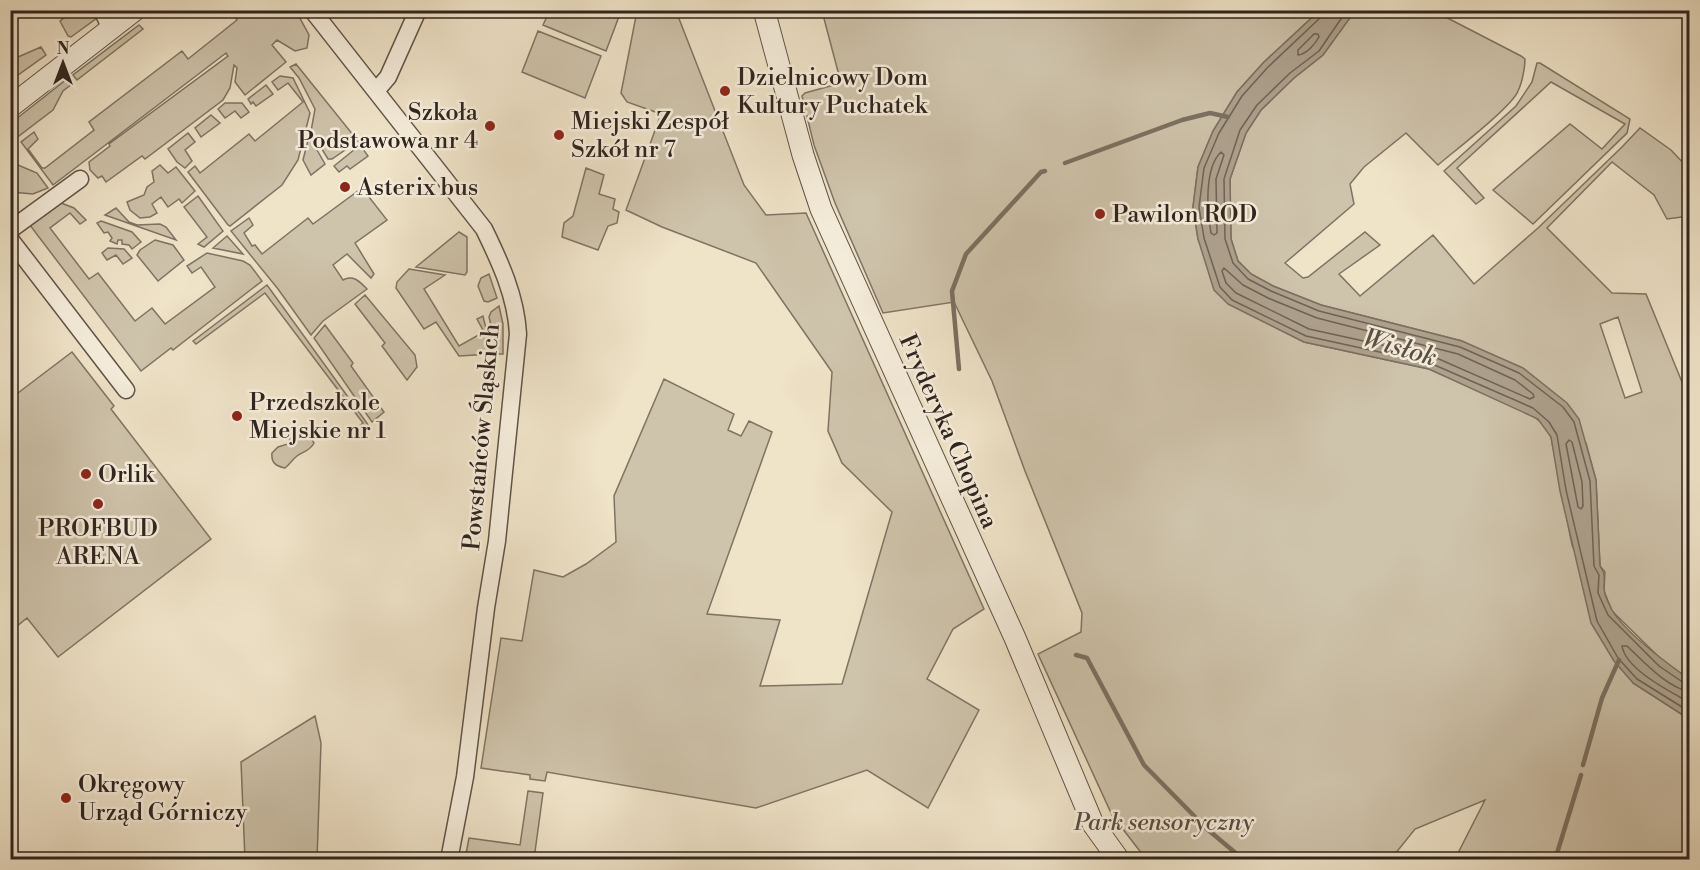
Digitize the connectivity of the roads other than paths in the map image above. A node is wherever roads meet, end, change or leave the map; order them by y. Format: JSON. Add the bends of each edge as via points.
{"nodes":[{"id":1,"x":135,"y":10,"type":"edge"},
{"id":2,"x":312,"y":10,"type":"edge"},
{"id":3,"x":418,"y":10,"type":"edge"},
{"id":4,"x":764,"y":10,"type":"edge"},
{"id":5,"x":107,"y":20,"type":"edge"},
{"id":6,"x":376,"y":91,"type":"junction"},
{"id":7,"x":10,"y":107,"type":"edge"},
{"id":8,"x":80,"y":179,"type":"dead end"},
{"id":9,"x":10,"y":230,"type":"edge"},
{"id":10,"x":10,"y":239,"type":"edge"},
{"id":11,"x":126,"y":390,"type":"dead end"},
{"id":12,"x":449,"y":860,"type":"edge"},
{"id":13,"x":1119,"y":860,"type":"edge"}],
"edges":[{"from":1,"to":5,"type":"street"},
{"from":2,"to":6,"type":"street","name":"Powstańców Śląskich"},
{"from":3,"to":6,"type":"street","via":[[388,77]]},
{"from":4,"to":13,"type":"street","name":"Fryderyka Chopina","via":[[802,155],[821,209],[1015,638],[1093,824]]},
{"from":5,"to":7,"type":"street"},
{"from":6,"to":12,"type":"street","name":"Powstańców Śląskich","via":[[484,229],[501,264],[517,314],[498,530],[465,777]]},
{"from":8,"to":9,"type":"street"},
{"from":10,"to":11,"type":"street"}]}
